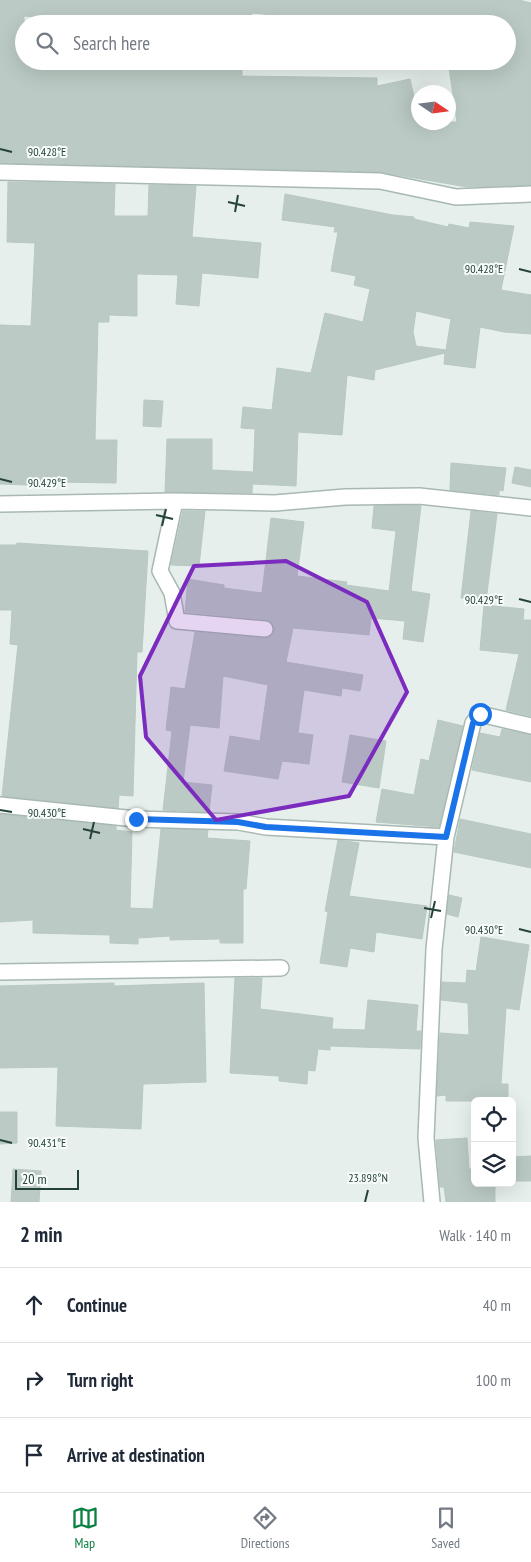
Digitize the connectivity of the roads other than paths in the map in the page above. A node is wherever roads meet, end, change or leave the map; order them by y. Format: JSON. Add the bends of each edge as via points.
{"nodes":[{"id":1,"x":0,"y":172,"type":"edge"},
{"id":2,"x":531,"y":194,"type":"edge"},
{"id":3,"x":175,"y":501,"type":"junction"},
{"id":4,"x":0,"y":504,"type":"edge"},
{"id":5,"x":531,"y":508,"type":"edge"},
{"id":6,"x":265,"y":629,"type":"dead end"},
{"id":7,"x":531,"y":726,"type":"edge"},
{"id":8,"x":0,"y":805,"type":"edge"},
{"id":9,"x":446,"y":837,"type":"junction"},
{"id":10,"x":281,"y":968,"type":"dead end"},
{"id":11,"x":0,"y":972,"type":"edge"},
{"id":12,"x":432,"y":1202,"type":"edge"}],
"edges":[{"from":1,"to":2,"type":"street","via":[[380,181],[456,197]]},
{"from":3,"to":4,"type":"street"},
{"from":3,"to":5,"type":"street","via":[[275,503],[345,497],[419,496]]},
{"from":3,"to":6,"type":"street","via":[[160,571],[172,593],[177,621]]},
{"from":7,"to":9,"type":"street","via":[[480,714],[473,723]]},
{"from":8,"to":9,"type":"street","via":[[136,819],[238,822],[266,827]]},
{"from":9,"to":12,"type":"street","via":[[434,949],[426,1128]]},
{"from":10,"to":11,"type":"street"}]}
